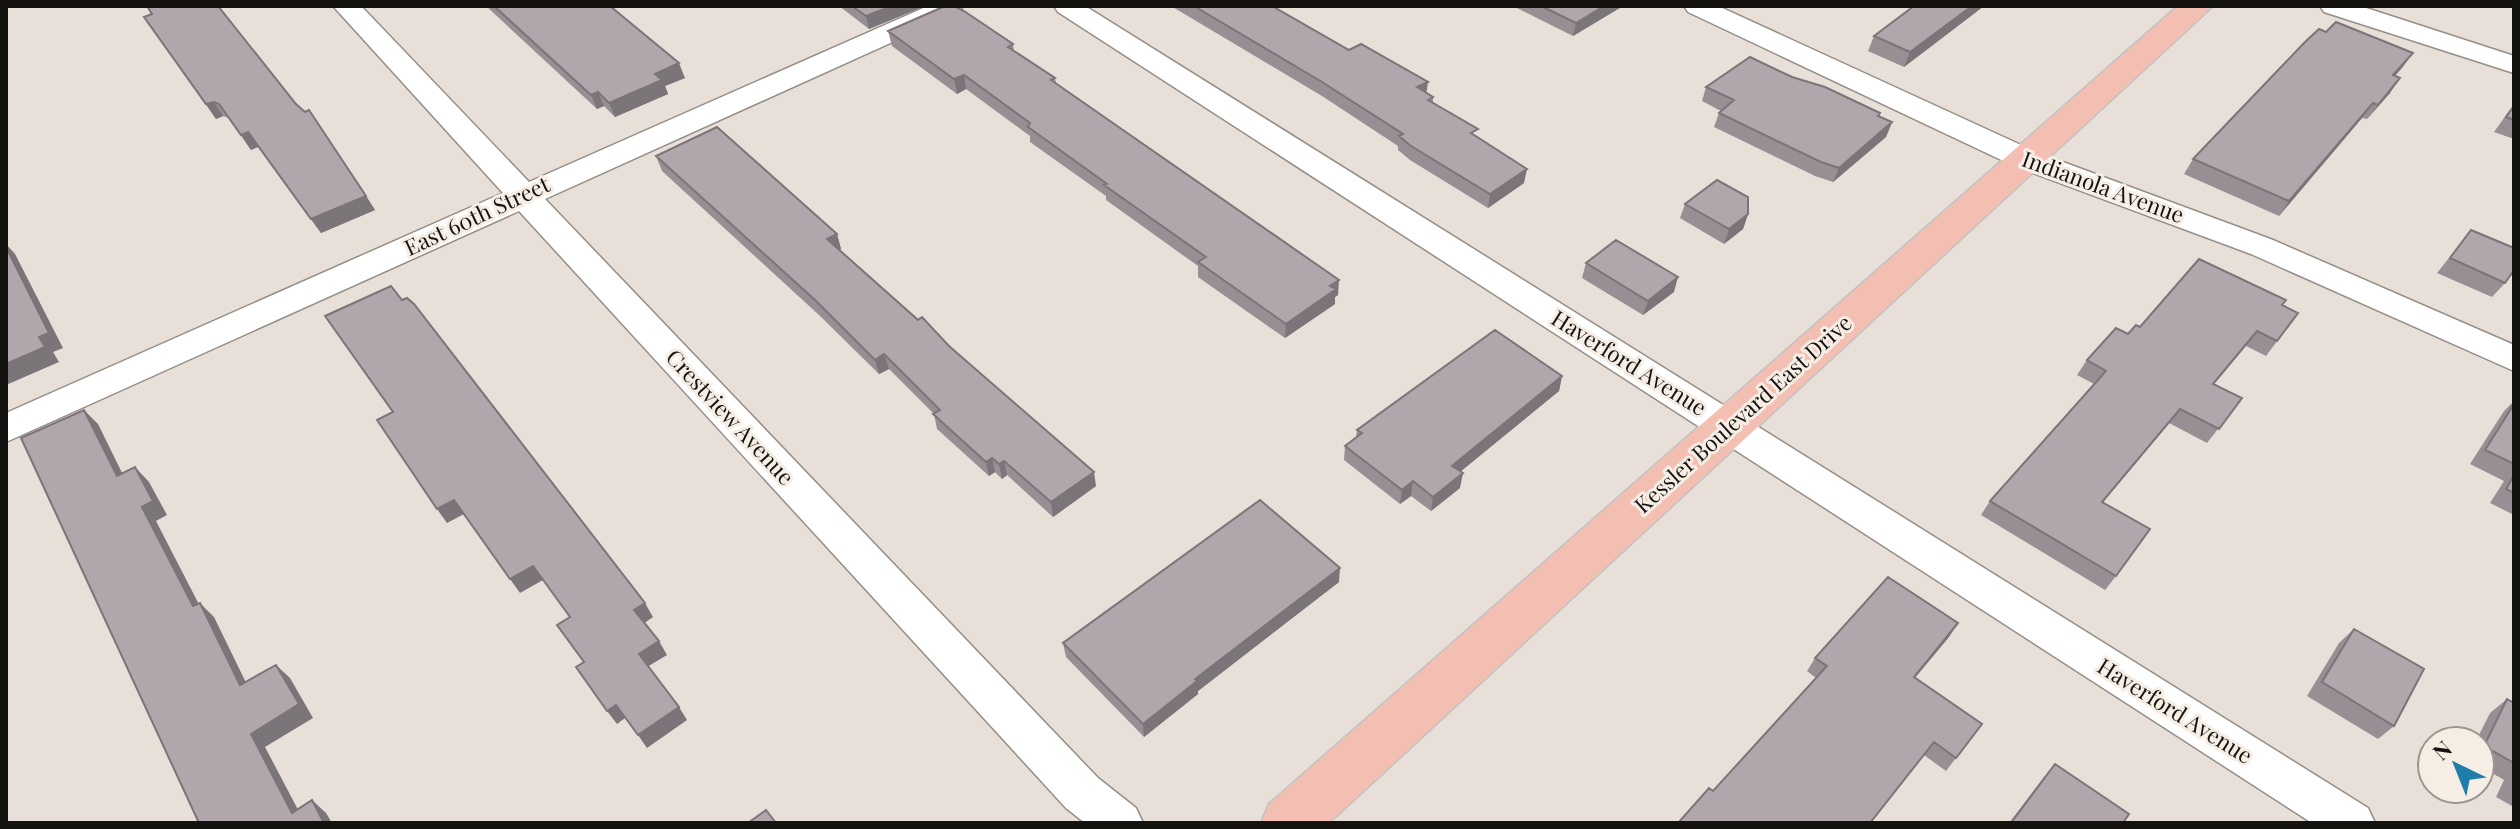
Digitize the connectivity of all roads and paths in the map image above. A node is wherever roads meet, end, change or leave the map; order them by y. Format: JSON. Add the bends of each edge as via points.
{"nodes":[{"id":1,"x":346,"y":6,"type":"edge"},
{"id":2,"x":950,"y":6,"type":"edge"},
{"id":3,"x":1067,"y":6,"type":"edge"},
{"id":4,"x":1697,"y":6,"type":"edge"},
{"id":5,"x":2197,"y":6,"type":"edge"},
{"id":6,"x":2333,"y":6,"type":"edge"},
{"id":7,"x":2514,"y":65,"type":"edge"},
{"id":8,"x":2025,"y":159,"type":"junction"},
{"id":9,"x":523,"y":195,"type":"junction"},
{"id":10,"x":2514,"y":359,"type":"edge"},
{"id":11,"x":1729,"y":427,"type":"junction"},
{"id":12,"x":6,"y":428,"type":"edge"},
{"id":13,"x":1120,"y":823,"type":"edge"},
{"id":14,"x":1289,"y":823,"type":"edge"},
{"id":15,"x":2352,"y":823,"type":"edge"}],
"edges":[{"from":1,"to":9,"type":"street","name":"Crestview Avenue"},
{"from":2,"to":9,"type":"street","name":"East 60th Street"},
{"from":3,"to":11,"type":"street","name":"Haverford Avenue"},
{"from":4,"to":8,"type":"street","name":"Indianola Avenue"},
{"from":5,"to":8,"type":"main road","name":"Kessler Boulevard East Drive"},
{"from":6,"to":7,"type":"street"},
{"from":8,"to":10,"type":"street","name":"Indianola Avenue","via":[[2262,247]]},
{"from":8,"to":11,"type":"main road","name":"Kessler Boulevard East Drive"},
{"from":9,"to":12,"type":"street","name":"East 60th Street"},
{"from":9,"to":13,"type":"street","name":"Crestview Avenue","via":[[1082,793]]},
{"from":11,"to":14,"type":"main road","name":"Kessler Boulevard East Drive"},
{"from":11,"to":15,"type":"street","name":"Haverford Avenue"}]}
